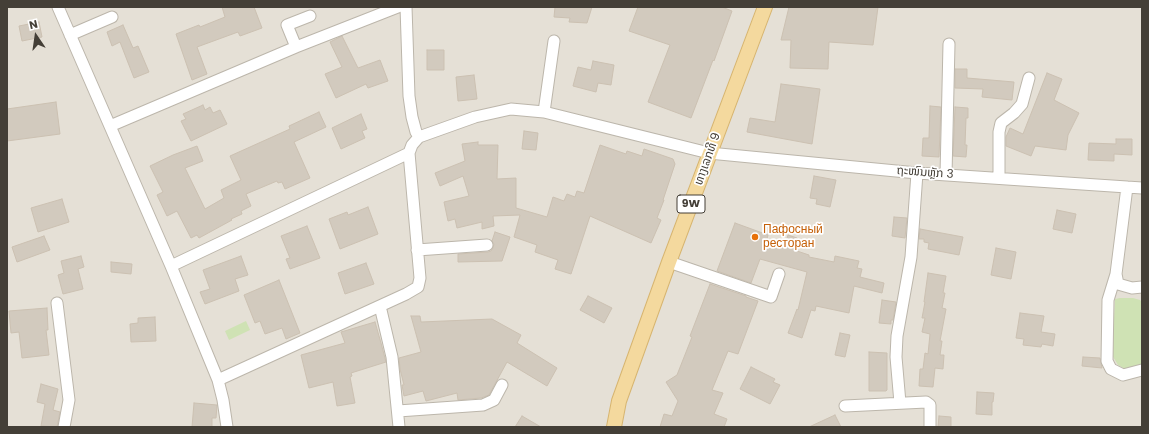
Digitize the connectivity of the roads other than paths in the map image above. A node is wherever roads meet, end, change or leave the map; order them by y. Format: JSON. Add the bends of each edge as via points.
{"nodes":[{"id":1,"x":58,"y":7,"type":"edge"},
{"id":2,"x":398,"y":7,"type":"edge"},
{"id":3,"x":406,"y":7,"type":"edge"},
{"id":4,"x":765,"y":7,"type":"edge"},
{"id":5,"x":310,"y":16,"type":"dead end"},
{"id":6,"x":112,"y":17,"type":"dead end"},
{"id":7,"x":70,"y":35,"type":"junction"},
{"id":8,"x":554,"y":41,"type":"dead end"},
{"id":9,"x":949,"y":44,"type":"dead end"},
{"id":10,"x":296,"y":47,"type":"junction"},
{"id":11,"x":1029,"y":78,"type":"dead end"},
{"id":12,"x":544,"y":112,"type":"junction"},
{"id":13,"x":110,"y":126,"type":"junction"},
{"id":14,"x":419,"y":137,"type":"junction"},
{"id":15,"x":409,"y":153,"type":"junction"},
{"id":16,"x":709,"y":153,"type":"junction"},
{"id":17,"x":917,"y":173,"type":"junction"},
{"id":18,"x":946,"y":175,"type":"junction"},
{"id":19,"x":999,"y":178,"type":"junction"},
{"id":20,"x":1127,"y":187,"type":"junction"},
{"id":21,"x":1142,"y":188,"type":"edge"},
{"id":22,"x":487,"y":245,"type":"dead end"},
{"id":23,"x":417,"y":250,"type":"junction"},
{"id":24,"x":669,"y":262,"type":"junction"},
{"id":25,"x":171,"y":266,"type":"junction"},
{"id":26,"x":779,"y":274,"type":"dead end"},
{"id":27,"x":1116,"y":274,"type":"junction"},
{"id":28,"x":1142,"y":287,"type":"edge"},
{"id":29,"x":57,"y":303,"type":"dead end"},
{"id":30,"x":380,"y":306,"type":"junction"},
{"id":31,"x":1142,"y":370,"type":"edge"},
{"id":32,"x":218,"y":380,"type":"junction"},
{"id":33,"x":502,"y":385,"type":"dead end"},
{"id":34,"x":619,"y":401,"type":"junction"},
{"id":35,"x":900,"y":403,"type":"junction"},
{"id":36,"x":845,"y":406,"type":"dead end"},
{"id":37,"x":398,"y":411,"type":"junction"},
{"id":38,"x":64,"y":427,"type":"edge"},
{"id":39,"x":227,"y":427,"type":"edge"},
{"id":40,"x":399,"y":427,"type":"edge"},
{"id":41,"x":605,"y":427,"type":"edge"},
{"id":42,"x":614,"y":427,"type":"edge"},
{"id":43,"x":930,"y":427,"type":"edge"}],
"edges":[{"from":1,"to":7,"type":"street"},
{"from":2,"to":10,"type":"street"},
{"from":3,"to":14,"type":"street","via":[[409,96],[412,117]]},
{"from":4,"to":16,"type":"main road","name":"ທາງເລກທີ 9","number":"9W"},
{"from":5,"to":10,"type":"street","via":[[287,25]]},
{"from":6,"to":7,"type":"street"},
{"from":7,"to":13,"type":"street"},
{"from":8,"to":12,"type":"street"},
{"from":9,"to":18,"type":"street"},
{"from":10,"to":13,"type":"street"},
{"from":11,"to":19,"type":"street","via":[[1022,104],[1001,123]]},
{"from":12,"to":14,"type":"street","name":"ຖະໜົນຫຼັກ 3","via":[[511,109],[475,117]]},
{"from":12,"to":16,"type":"street","name":"ຖະໜົນຫຼັກ 3"},
{"from":13,"to":25,"type":"street"},
{"from":14,"to":15,"type":"street"},
{"from":15,"to":23,"type":"street"},
{"from":15,"to":25,"type":"street"},
{"from":16,"to":17,"type":"street","name":"ຖະໜົນຫຼັກ 3"},
{"from":16,"to":24,"type":"main road","name":"ທາງເລກທີ 9","number":"9W"},
{"from":17,"to":18,"type":"street","name":"ຖະໜົນຫຼັກ 3"},
{"from":17,"to":35,"type":"street","via":[[912,257],[897,336]]},
{"from":18,"to":19,"type":"street","name":"ຖະໜົນຫຼັກ 3"},
{"from":19,"to":20,"type":"street","name":"ຖະໜົນຫຼັກ 3"},
{"from":20,"to":21,"type":"street","name":"ຖະໜົນຫຼັກ 3"},
{"from":20,"to":27,"type":"street"},
{"from":22,"to":23,"type":"street"},
{"from":23,"to":30,"type":"street","via":[[420,278],[418,287]]},
{"from":24,"to":26,"type":"street","via":[[771,297]]},
{"from":24,"to":34,"type":"main road","name":"ທາງເລກທີ 9","number":"9W"},
{"from":25,"to":32,"type":"street"},
{"from":27,"to":28,"type":"street","via":[[1118,284],[1132,288]]},
{"from":27,"to":31,"type":"street","via":[[1108,300],[1107,361],[1111,369],[1122,375]]},
{"from":29,"to":38,"type":"street","via":[[69,400]]},
{"from":30,"to":32,"type":"street"},
{"from":30,"to":37,"type":"street","via":[[392,357]]},
{"from":32,"to":39,"type":"street"},
{"from":33,"to":37,"type":"street","via":[[494,400],[483,405]]},
{"from":34,"to":41,"type":"main road","name":"ທາງເລກທີ 9","number":"9W"},
{"from":34,"to":42,"type":"main road","name":"ທາງເລກທີ 9","number":"9W"},
{"from":35,"to":36,"type":"street"},
{"from":35,"to":43,"type":"street","via":[[926,402],[930,405]]},
{"from":37,"to":40,"type":"street"}]}
